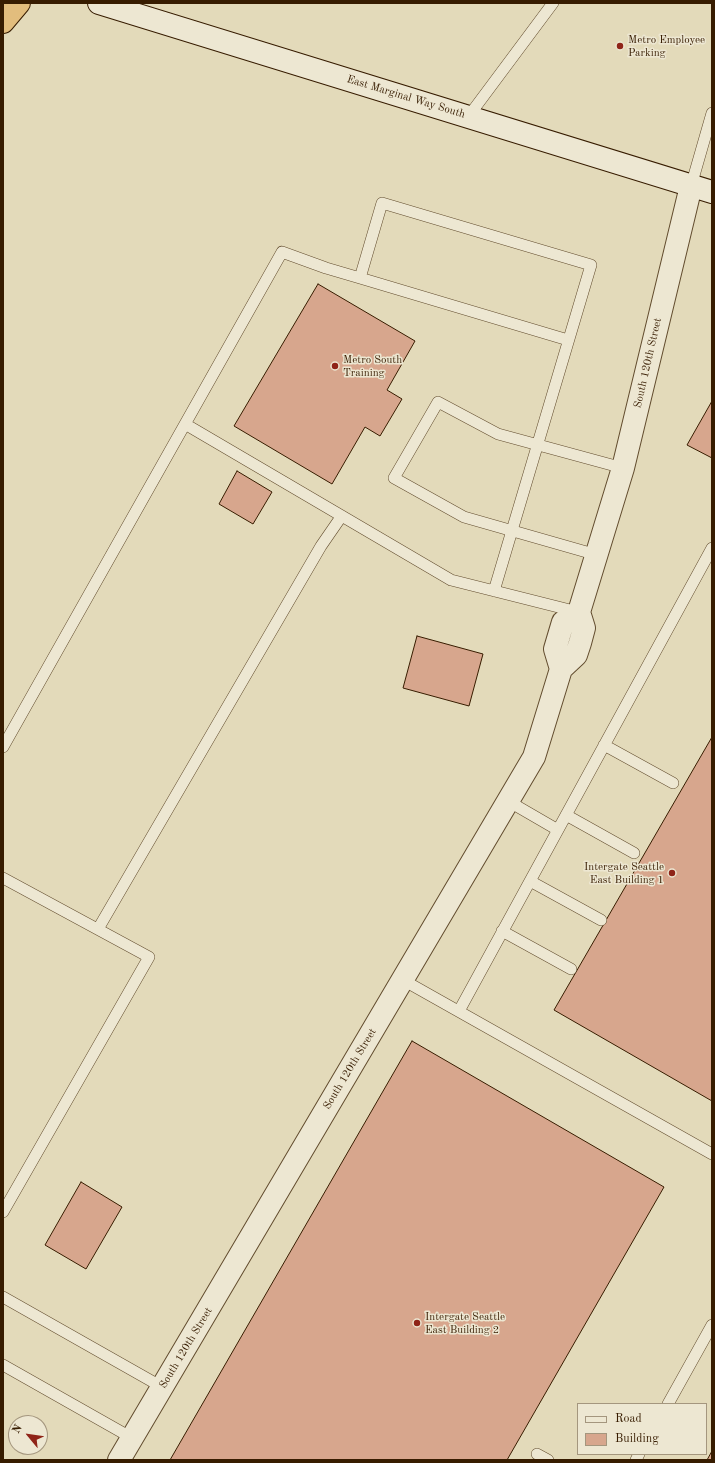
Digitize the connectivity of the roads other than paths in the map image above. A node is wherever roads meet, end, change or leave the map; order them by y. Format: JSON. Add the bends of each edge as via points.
{"nodes":[{"id":1,"x":19,"y":3,"type":"edge"},
{"id":2,"x":99,"y":3,"type":"edge"},
{"id":3,"x":553,"y":3,"type":"edge"},
{"id":4,"x":3,"y":22,"type":"edge"},
{"id":5,"x":712,"y":113,"type":"edge"},
{"id":6,"x":468,"y":117,"type":"junction"},
{"id":7,"x":691,"y":186,"type":"junction"},
{"id":8,"x":712,"y":192,"type":"edge"},
{"id":9,"x":360,"y":278,"type":"junction"},
{"id":10,"x":568,"y":340,"type":"junction"},
{"id":11,"x":185,"y":424,"type":"junction"},
{"id":12,"x":537,"y":445,"type":"junction"},
{"id":13,"x":623,"y":468,"type":"junction"},
{"id":14,"x":341,"y":517,"type":"junction"},
{"id":15,"x":512,"y":531,"type":"junction"},
{"id":16,"x":712,"y":548,"type":"edge"},
{"id":17,"x":597,"y":555,"type":"junction"},
{"id":18,"x":709,"y":563,"type":"edge"},
{"id":19,"x":494,"y":591,"type":"junction"},
{"id":20,"x":579,"y":612,"type":"junction"},
{"id":21,"x":604,"y":745,"type":"junction"},
{"id":22,"x":3,"y":747,"type":"edge"},
{"id":23,"x":673,"y":783,"type":"dead end"},
{"id":24,"x":508,"y":801,"type":"junction"},
{"id":25,"x":566,"y":815,"type":"junction"},
{"id":26,"x":558,"y":830,"type":"junction"},
{"id":27,"x":634,"y":853,"type":"dead end"},
{"id":28,"x":3,"y":878,"type":"edge"},
{"id":29,"x":530,"y":881,"type":"junction"},
{"id":30,"x":600,"y":920,"type":"dead end"},
{"id":31,"x":98,"y":929,"type":"junction"},
{"id":32,"x":502,"y":931,"type":"junction"},
{"id":33,"x":571,"y":969,"type":"dead end"},
{"id":34,"x":403,"y":980,"type":"junction"},
{"id":35,"x":459,"y":1011,"type":"junction"},
{"id":36,"x":712,"y":1154,"type":"edge"},
{"id":37,"x":3,"y":1212,"type":"edge"},
{"id":38,"x":3,"y":1297,"type":"edge"},
{"id":39,"x":712,"y":1325,"type":"edge"},
{"id":40,"x":3,"y":1365,"type":"edge"},
{"id":41,"x":162,"y":1387,"type":"junction"},
{"id":42,"x":669,"y":1403,"type":"edge"},
{"id":43,"x":132,"y":1438,"type":"junction"},
{"id":44,"x":537,"y":1454,"type":"dead end"},
{"id":45,"x":119,"y":1460,"type":"edge"},
{"id":46,"x":548,"y":1460,"type":"edge"}],
"edges":[{"from":1,"to":4,"type":"highway"},
{"from":2,"to":6,"type":"street","name":"East Marginal Way South"},
{"from":3,"to":6,"type":"lane"},
{"from":5,"to":7,"type":"lane","name":"South 120th Street"},
{"from":6,"to":7,"type":"street","name":"East Marginal Way South"},
{"from":7,"to":8,"type":"street","name":"East Marginal Way South"},
{"from":7,"to":13,"type":"street","name":"South 120th Street"},
{"from":9,"to":10,"type":"lane"},
{"from":9,"to":10,"type":"lane","via":[[382,203],[591,265]]},
{"from":9,"to":11,"type":"lane","via":[[282,252]]},
{"from":10,"to":12,"type":"lane"},
{"from":11,"to":14,"type":"lane"},
{"from":11,"to":22,"type":"lane"},
{"from":12,"to":13,"type":"lane"},
{"from":12,"to":15,"type":"lane"},
{"from":12,"to":15,"type":"lane","via":[[498,434],[438,402],[394,478],[464,517]]},
{"from":13,"to":17,"type":"street","name":"South 120th Street"},
{"from":14,"to":19,"type":"lane","via":[[451,580]]},
{"from":14,"to":31,"type":"lane","via":[[321,546]]},
{"from":15,"to":17,"type":"lane"},
{"from":15,"to":19,"type":"lane"},
{"from":16,"to":18,"type":"lane"},
{"from":17,"to":20,"type":"street","name":"South 120th Street"},
{"from":18,"to":21,"type":"lane"},
{"from":19,"to":20,"type":"lane"},
{"from":20,"to":24,"type":"street","name":"South 120th Street","via":[[563,622],[555,649],[561,669],[534,757]]},
{"from":21,"to":23,"type":"lane"},
{"from":21,"to":25,"type":"lane"},
{"from":24,"to":26,"type":"lane"},
{"from":24,"to":34,"type":"street","name":"South 120th Street"},
{"from":25,"to":26,"type":"lane"},
{"from":25,"to":27,"type":"lane"},
{"from":26,"to":29,"type":"lane"},
{"from":28,"to":31,"type":"lane"},
{"from":29,"to":30,"type":"lane"},
{"from":29,"to":32,"type":"lane"},
{"from":31,"to":37,"type":"lane","via":[[149,957]]},
{"from":32,"to":33,"type":"lane"},
{"from":32,"to":35,"type":"lane"},
{"from":34,"to":35,"type":"lane"},
{"from":34,"to":41,"type":"street","name":"South 120th Street"},
{"from":35,"to":36,"type":"lane"},
{"from":38,"to":41,"type":"lane"},
{"from":39,"to":42,"type":"lane"},
{"from":40,"to":43,"type":"lane"},
{"from":41,"to":43,"type":"street","name":"South 120th Street"},
{"from":43,"to":45,"type":"street","name":"South 120th Street"},
{"from":44,"to":46,"type":"lane"}]}
